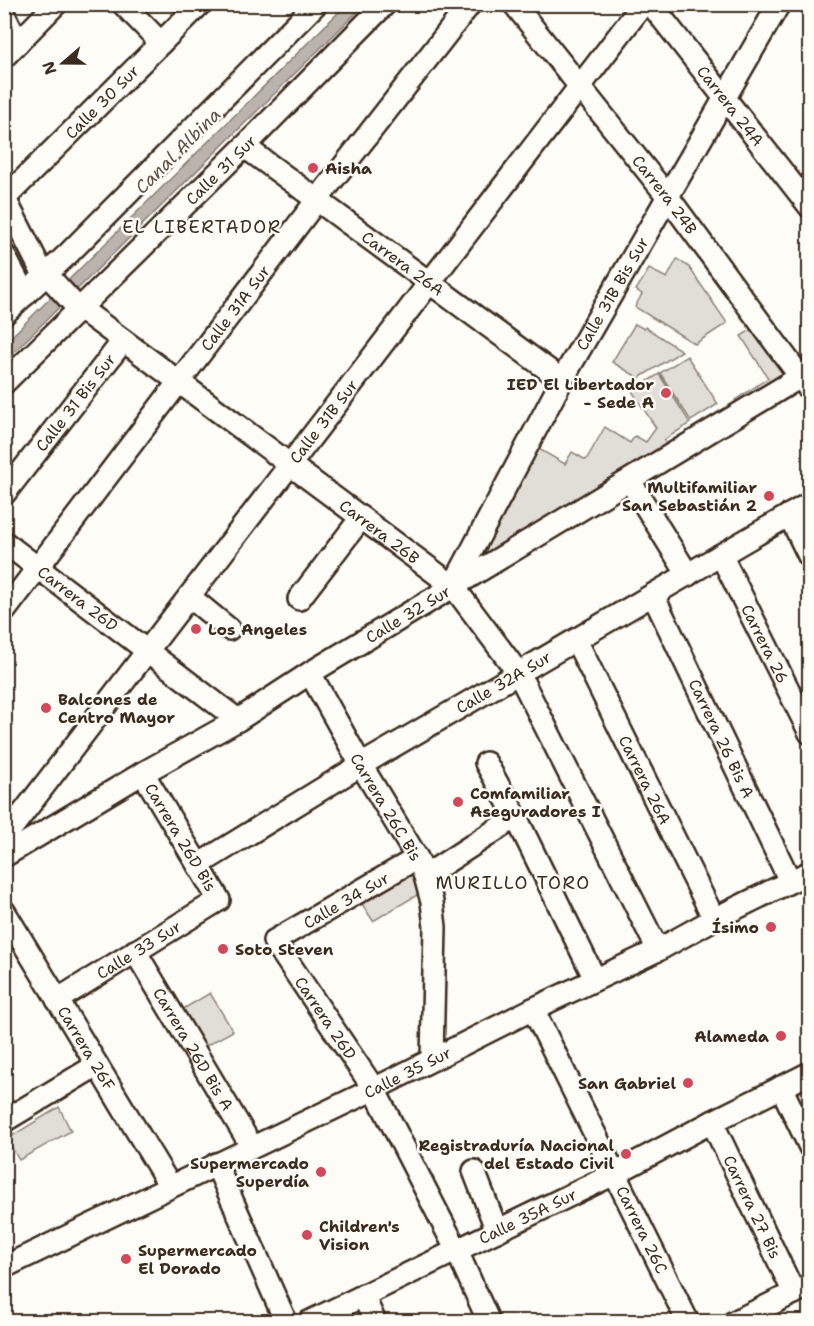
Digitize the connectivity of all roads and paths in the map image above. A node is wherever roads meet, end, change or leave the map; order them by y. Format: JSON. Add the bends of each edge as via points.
{"nodes":[{"id":1,"x":56,"y":4,"type":"edge"},
{"id":2,"x":123,"y":4,"type":"edge"},
{"id":3,"x":200,"y":4,"type":"edge"},
{"id":4,"x":316,"y":4,"type":"edge"},
{"id":5,"x":385,"y":4,"type":"edge"},
{"id":6,"x":470,"y":4,"type":"edge"},
{"id":7,"x":514,"y":4,"type":"edge"},
{"id":8,"x":644,"y":4,"type":"edge"},
{"id":9,"x":651,"y":4,"type":"edge"},
{"id":10,"x":779,"y":4,"type":"edge"},
{"id":11,"x":4,"y":15,"type":"edge"},
{"id":12,"x":161,"y":43,"type":"junction"},
{"id":13,"x":11,"y":50,"type":"edge"},
{"id":14,"x":580,"y":87,"type":"junction"},
{"id":15,"x":725,"y":98,"type":"junction"},
{"id":16,"x":245,"y":147,"type":"junction"},
{"id":17,"x":668,"y":197,"type":"junction"},
{"id":18,"x":5,"y":198,"type":"edge"},
{"id":19,"x":317,"y":200,"type":"junction"},
{"id":20,"x":810,"y":207,"type":"edge"},
{"id":21,"x":4,"y":255,"type":"edge"},
{"id":22,"x":50,"y":280,"type":"junction"},
{"id":23,"x":430,"y":283,"type":"junction"},
{"id":24,"x":25,"y":295,"type":"junction"},
{"id":25,"x":4,"y":305,"type":"edge"},
{"id":26,"x":76,"y":305,"type":"junction"},
{"id":27,"x":4,"y":314,"type":"edge"},
{"id":28,"x":123,"y":341,"type":"junction"},
{"id":29,"x":562,"y":380,"type":"junction"},
{"id":30,"x":806,"y":380,"type":"edge"},
{"id":31,"x":178,"y":382,"type":"junction"},
{"id":32,"x":4,"y":383,"type":"edge"},
{"id":33,"x":290,"y":466,"type":"junction"},
{"id":34,"x":630,"y":481,"type":"junction"},
{"id":35,"x":4,"y":494,"type":"edge"},
{"id":36,"x":810,"y":503,"type":"edge"},
{"id":37,"x":789,"y":515,"type":"junction"},
{"id":38,"x":360,"y":518,"type":"junction"},
{"id":39,"x":4,"y":542,"type":"edge"},
{"id":40,"x":721,"y":555,"type":"junction"},
{"id":41,"x":810,"y":558,"type":"edge"},
{"id":42,"x":38,"y":568,"type":"junction"},
{"id":43,"x":688,"y":574,"type":"junction"},
{"id":44,"x":453,"y":586,"type":"junction"},
{"id":45,"x":653,"y":595,"type":"junction"},
{"id":46,"x":190,"y":597,"type":"junction"},
{"id":47,"x":299,"y":599,"type":"dead end"},
{"id":48,"x":4,"y":612,"type":"edge"},
{"id":49,"x":229,"y":629,"type":"dead end"},
{"id":50,"x":576,"y":640,"type":"junction"},
{"id":51,"x":148,"y":652,"type":"junction"},
{"id":52,"x":310,"y":673,"type":"junction"},
{"id":53,"x":519,"y":674,"type":"junction"},
{"id":54,"x":238,"y":720,"type":"junction"},
{"id":55,"x":810,"y":734,"type":"edge"},
{"id":56,"x":486,"y":763,"type":"dead end"},
{"id":57,"x":361,"y":765,"type":"junction"},
{"id":58,"x":143,"y":773,"type":"junction"},
{"id":59,"x":516,"y":817,"type":"junction"},
{"id":60,"x":8,"y":828,"type":"edge"},
{"id":61,"x":33,"y":839,"type":"junction"},
{"id":62,"x":4,"y":856,"type":"edge"},
{"id":63,"x":198,"y":865,"type":"junction"},
{"id":64,"x":421,"y":867,"type":"junction"},
{"id":65,"x":810,"y":872,"type":"edge"},
{"id":66,"x":790,"y":882,"type":"junction"},
{"id":67,"x":219,"y":900,"type":"joint"},
{"id":68,"x":4,"y":911,"type":"edge"},
{"id":69,"x":714,"y":919,"type":"junction"},
{"id":70,"x":274,"y":941,"type":"joint"},
{"id":71,"x":658,"y":950,"type":"junction"},
{"id":72,"x":135,"y":951,"type":"junction"},
{"id":73,"x":595,"y":979,"type":"junction"},
{"id":74,"x":57,"y":1000,"type":"junction"},
{"id":75,"x":533,"y":1009,"type":"junction"},
{"id":76,"x":432,"y":1058,"type":"junction"},
{"id":77,"x":97,"y":1065,"type":"junction"},
{"id":78,"x":810,"y":1073,"type":"edge"},
{"id":79,"x":781,"y":1087,"type":"junction"},
{"id":80,"x":374,"y":1089,"type":"junction"},
{"id":81,"x":4,"y":1121,"type":"edge"},
{"id":82,"x":712,"y":1122,"type":"junction"},
{"id":83,"x":252,"y":1147,"type":"junction"},
{"id":84,"x":810,"y":1147,"type":"edge"},
{"id":85,"x":216,"y":1164,"type":"junction"},
{"id":86,"x":474,"y":1172,"type":"dead end"},
{"id":87,"x":616,"y":1173,"type":"junction"},
{"id":88,"x":170,"y":1186,"type":"junction"},
{"id":89,"x":497,"y":1231,"type":"junction"},
{"id":90,"x":456,"y":1249,"type":"junction"},
{"id":91,"x":4,"y":1267,"type":"edge"},
{"id":92,"x":802,"y":1289,"type":"edge"},
{"id":93,"x":363,"y":1295,"type":"junction"},
{"id":94,"x":286,"y":1322,"type":"edge"},
{"id":95,"x":309,"y":1322,"type":"edge"},
{"id":96,"x":375,"y":1322,"type":"edge"},
{"id":97,"x":489,"y":1322,"type":"edge"},
{"id":98,"x":688,"y":1322,"type":"edge"},
{"id":99,"x":734,"y":1322,"type":"edge"}],
"edges":[{"from":1,"to":13,"type":"street"},
{"from":2,"to":12,"type":"street"},
{"from":3,"to":12,"type":"street","name":"Calle 30 Sur"},
{"from":4,"to":22,"type":"street"},
{"from":5,"to":16,"type":"street","name":"Calle 31 Sur"},
{"from":6,"to":19,"type":"street","name":"Calle 31A Sur"},
{"from":7,"to":14,"type":"street","name":"Carrera 24B"},
{"from":8,"to":14,"type":"street","name":"Calle 31B Sur"},
{"from":9,"to":15,"type":"street","name":"Carrera 24A"},
{"from":10,"to":15,"type":"street","name":"Calle 31B Bis Sur"},
{"from":11,"to":13,"type":"street"},
{"from":12,"to":18,"type":"street","name":"Calle 30 Sur"},
{"from":14,"to":17,"type":"street","name":"Carrera 24B"},
{"from":14,"to":23,"type":"street","name":"Calle 31B Sur"},
{"from":15,"to":17,"type":"street","name":"Calle 31B Bis Sur"},
{"from":15,"to":20,"type":"street","name":"Carrera 24A"},
{"from":16,"to":19,"type":"street","name":"Carrera 26A"},
{"from":16,"to":26,"type":"street","name":"Calle 31 Sur"},
{"from":17,"to":29,"type":"street","name":"Calle 31B Bis Sur"},
{"from":17,"to":30,"type":"street","name":"Carrera 24B"},
{"from":18,"to":22,"type":"street","name":"Carrera 26B","via":[[32,255]]},
{"from":19,"to":23,"type":"street","name":"Carrera 26A"},
{"from":19,"to":31,"type":"street","name":"Calle 31A Sur"},
{"from":21,"to":24,"type":"street"},
{"from":22,"to":24,"type":"street"},
{"from":22,"to":26,"type":"street","name":"Carrera 26B"},
{"from":23,"to":29,"type":"street","name":"Carrera 26A"},
{"from":23,"to":33,"type":"street","name":"Calle 31B Sur"},
{"from":24,"to":25,"type":"street"},
{"from":24,"to":27,"type":"street"},
{"from":26,"to":28,"type":"street","name":"Carrera 26B"},
{"from":26,"to":32,"type":"street","name":"Calle 31 Sur"},
{"from":28,"to":31,"type":"street","name":"Carrera 26B"},
{"from":28,"to":35,"type":"street","name":"Calle 31 Bis Sur"},
{"from":29,"to":44,"type":"street","name":"Calle 31B Bis Sur"},
{"from":30,"to":34,"type":"street","name":"Calle 32 Sur"},
{"from":31,"to":33,"type":"street","name":"Carrera 26B"},
{"from":31,"to":42,"type":"street","name":"Calle 31A Sur"},
{"from":33,"to":38,"type":"street","name":"Carrera 26B"},
{"from":33,"to":46,"type":"street","name":"Calle 31B Sur"},
{"from":34,"to":43,"type":"street"},
{"from":34,"to":44,"type":"street","name":"Calle 32 Sur"},
{"from":36,"to":37,"type":"street","name":"Calle 32A Sur"},
{"from":37,"to":40,"type":"street","name":"Calle 32A Sur"},
{"from":37,"to":41,"type":"street"},
{"from":38,"to":44,"type":"street","name":"Carrera 26B"},
{"from":38,"to":47,"type":"street"},
{"from":39,"to":42,"type":"street","name":"Carrera 26D"},
{"from":40,"to":43,"type":"street","name":"Calle 32A Sur"},
{"from":40,"to":55,"type":"street","name":"Carrera 26"},
{"from":42,"to":48,"type":"street","name":"Calle 31A Sur"},
{"from":42,"to":51,"type":"street","name":"Carrera 26D"},
{"from":43,"to":45,"type":"street","name":"Calle 32A Sur"},
{"from":44,"to":52,"type":"street","name":"Calle 32 Sur"},
{"from":44,"to":53,"type":"street","name":"Carrera 26B"},
{"from":45,"to":50,"type":"street","name":"Calle 32A Sur"},
{"from":45,"to":66,"type":"street","name":"Carrera 26 Bis A"},
{"from":46,"to":49,"type":"street"},
{"from":46,"to":51,"type":"street","name":"Calle 31B Sur"},
{"from":50,"to":53,"type":"street","name":"Calle 32A Sur"},
{"from":50,"to":69,"type":"street","name":"Carrera 26A"},
{"from":51,"to":54,"type":"street","name":"Carrera 26D"},
{"from":51,"to":60,"type":"street","name":"Calle 31B Sur"},
{"from":52,"to":54,"type":"street","name":"Calle 32 Sur"},
{"from":52,"to":57,"type":"street","name":"Carrera 26C Bis"},
{"from":53,"to":57,"type":"street","name":"Calle 32A Sur"},
{"from":53,"to":71,"type":"street","name":"Carrera 26B"},
{"from":54,"to":58,"type":"street","name":"Calle 32 Sur"},
{"from":56,"to":59,"type":"street"},
{"from":57,"to":63,"type":"street","name":"Calle 32A Sur"},
{"from":57,"to":64,"type":"street","name":"Carrera 26C Bis"},
{"from":58,"to":61,"type":"street","name":"Calle 32 Sur"},
{"from":58,"to":63,"type":"street","name":"Carrera 26D Bis"},
{"from":59,"to":64,"type":"street","name":"Calle 34 Sur"},
{"from":59,"to":73,"type":"street"},
{"from":60,"to":61,"type":"street"},
{"from":61,"to":62,"type":"street","name":"Calle 32 Sur"},
{"from":63,"to":67,"type":"street","name":"Carrera 26D Bis"},
{"from":64,"to":70,"type":"street","name":"Calle 34 Sur"},
{"from":64,"to":76,"type":"street","name":"Carrera 26C Bis","via":[[435,927]]},
{"from":65,"to":66,"type":"street","name":"Calle 35 Sur"},
{"from":66,"to":69,"type":"street","name":"Calle 35 Sur"},
{"from":67,"to":72,"type":"street","name":"Calle 33 Sur"},
{"from":68,"to":74,"type":"street","name":"Carrera 26F"},
{"from":69,"to":71,"type":"street","name":"Calle 35 Sur"},
{"from":70,"to":80,"type":"street","name":"Carrera 26D"},
{"from":71,"to":73,"type":"street","name":"Calle 35 Sur"},
{"from":72,"to":74,"type":"street","name":"Calle 33 Sur"},
{"from":72,"to":83,"type":"street","name":"Carrera 26D Bis A"},
{"from":73,"to":75,"type":"street","name":"Calle 35 Sur"},
{"from":74,"to":77,"type":"street","name":"Carrera 26F"},
{"from":75,"to":76,"type":"street","name":"Calle 35 Sur"},
{"from":75,"to":87,"type":"street","name":"Carrera 26C"},
{"from":76,"to":80,"type":"street","name":"Calle 35 Sur"},
{"from":77,"to":81,"type":"street"},
{"from":77,"to":88,"type":"street","name":"Carrera 26F"},
{"from":78,"to":79,"type":"street","name":"Calle 35A Sur"},
{"from":79,"to":82,"type":"street","name":"Calle 35A Sur"},
{"from":79,"to":84,"type":"street"},
{"from":80,"to":83,"type":"street","name":"Calle 35 Sur"},
{"from":80,"to":90,"type":"street","name":"Carrera 26D"},
{"from":82,"to":87,"type":"street","name":"Calle 35A Sur"},
{"from":82,"to":92,"type":"street","name":"Carrera 27 Bis"},
{"from":83,"to":85,"type":"street","name":"Calle 35 Sur"},
{"from":85,"to":88,"type":"street","name":"Calle 35 Sur"},
{"from":85,"to":94,"type":"street"},
{"from":86,"to":89,"type":"street"},
{"from":87,"to":89,"type":"street","name":"Calle 35A Sur"},
{"from":87,"to":98,"type":"street","name":"Carrera 26C"},
{"from":88,"to":91,"type":"street","name":"Calle 35 Sur"},
{"from":89,"to":90,"type":"street","name":"Calle 35A Sur"},
{"from":90,"to":93,"type":"street","name":"Calle 35A Sur"},
{"from":90,"to":97,"type":"street","name":"Carrera 26D"},
{"from":92,"to":99,"type":"street"},
{"from":93,"to":95,"type":"street","name":"Calle 35A Sur"},
{"from":93,"to":96,"type":"street"}]}
